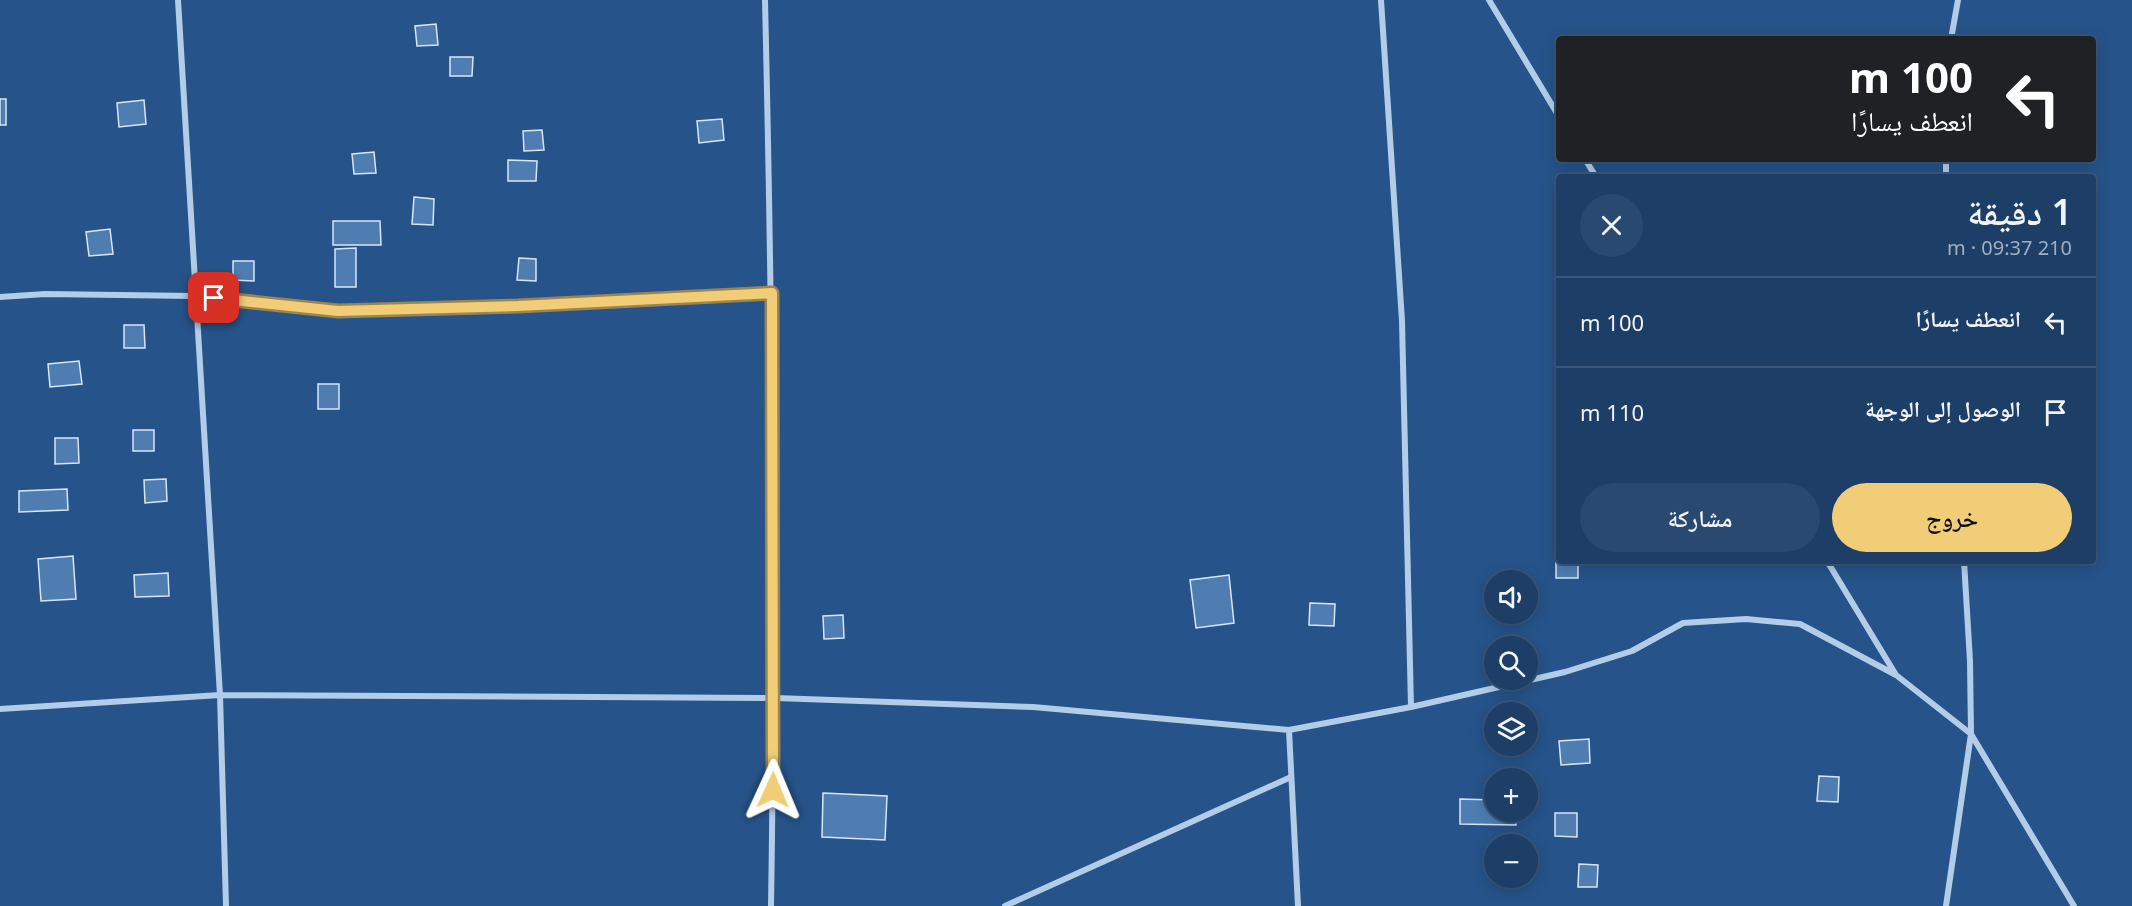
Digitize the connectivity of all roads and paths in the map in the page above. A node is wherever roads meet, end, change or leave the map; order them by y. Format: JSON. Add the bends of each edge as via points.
{"nodes":[{"id":1,"x":178,"y":0,"type":"edge"},
{"id":2,"x":765,"y":0,"type":"edge"},
{"id":3,"x":1381,"y":0,"type":"edge"},
{"id":4,"x":1489,"y":0,"type":"edge"},
{"id":5,"x":1958,"y":0,"type":"edge"},
{"id":6,"x":1952,"y":36,"type":"edge"},
{"id":7,"x":1556,"y":112,"type":"edge"},
{"id":8,"x":772,"y":293,"type":"junction"},
{"id":9,"x":194,"y":296,"type":"junction"},
{"id":10,"x":0,"y":297,"type":"edge"},
{"id":11,"x":1829,"y":564,"type":"edge"},
{"id":12,"x":1964,"y":564,"type":"edge"},
{"id":13,"x":1896,"y":675,"type":"junction"},
{"id":14,"x":220,"y":695,"type":"junction"},
{"id":15,"x":775,"y":698,"type":"junction"},
{"id":16,"x":1411,"y":707,"type":"junction"},
{"id":17,"x":0,"y":709,"type":"edge"},
{"id":18,"x":1288,"y":730,"type":"junction"},
{"id":19,"x":1971,"y":734,"type":"junction"},
{"id":20,"x":1291,"y":777,"type":"junction"},
{"id":21,"x":226,"y":906,"type":"edge"},
{"id":22,"x":771,"y":906,"type":"edge"},
{"id":23,"x":1005,"y":906,"type":"edge"},
{"id":24,"x":1298,"y":906,"type":"edge"},
{"id":25,"x":1946,"y":906,"type":"edge"},
{"id":26,"x":2074,"y":906,"type":"edge"}],
"edges":[{"from":1,"to":9,"type":"street"},
{"from":2,"to":8,"type":"street"},
{"from":3,"to":16,"type":"street","via":[[1402,321]]},
{"from":4,"to":7,"type":"street"},
{"from":5,"to":6,"type":"street"},
{"from":8,"to":9,"type":"street","via":[[338,311]]},
{"from":8,"to":15,"type":"street"},
{"from":9,"to":10,"type":"street"},
{"from":9,"to":14,"type":"street"},
{"from":11,"to":13,"type":"street"},
{"from":12,"to":19,"type":"street"},
{"from":13,"to":16,"type":"street","via":[[1800,624],[1746,619],[1694,622],[1683,623],[1632,651],[1565,672]]},
{"from":13,"to":19,"type":"street"},
{"from":14,"to":15,"type":"street"},
{"from":14,"to":17,"type":"street"},
{"from":14,"to":21,"type":"street"},
{"from":15,"to":18,"type":"street","via":[[1033,707]]},
{"from":15,"to":22,"type":"street"},
{"from":16,"to":18,"type":"street"},
{"from":18,"to":20,"type":"street"},
{"from":19,"to":25,"type":"street"},
{"from":19,"to":26,"type":"street"},
{"from":20,"to":23,"type":"street"},
{"from":20,"to":24,"type":"street"}]}
